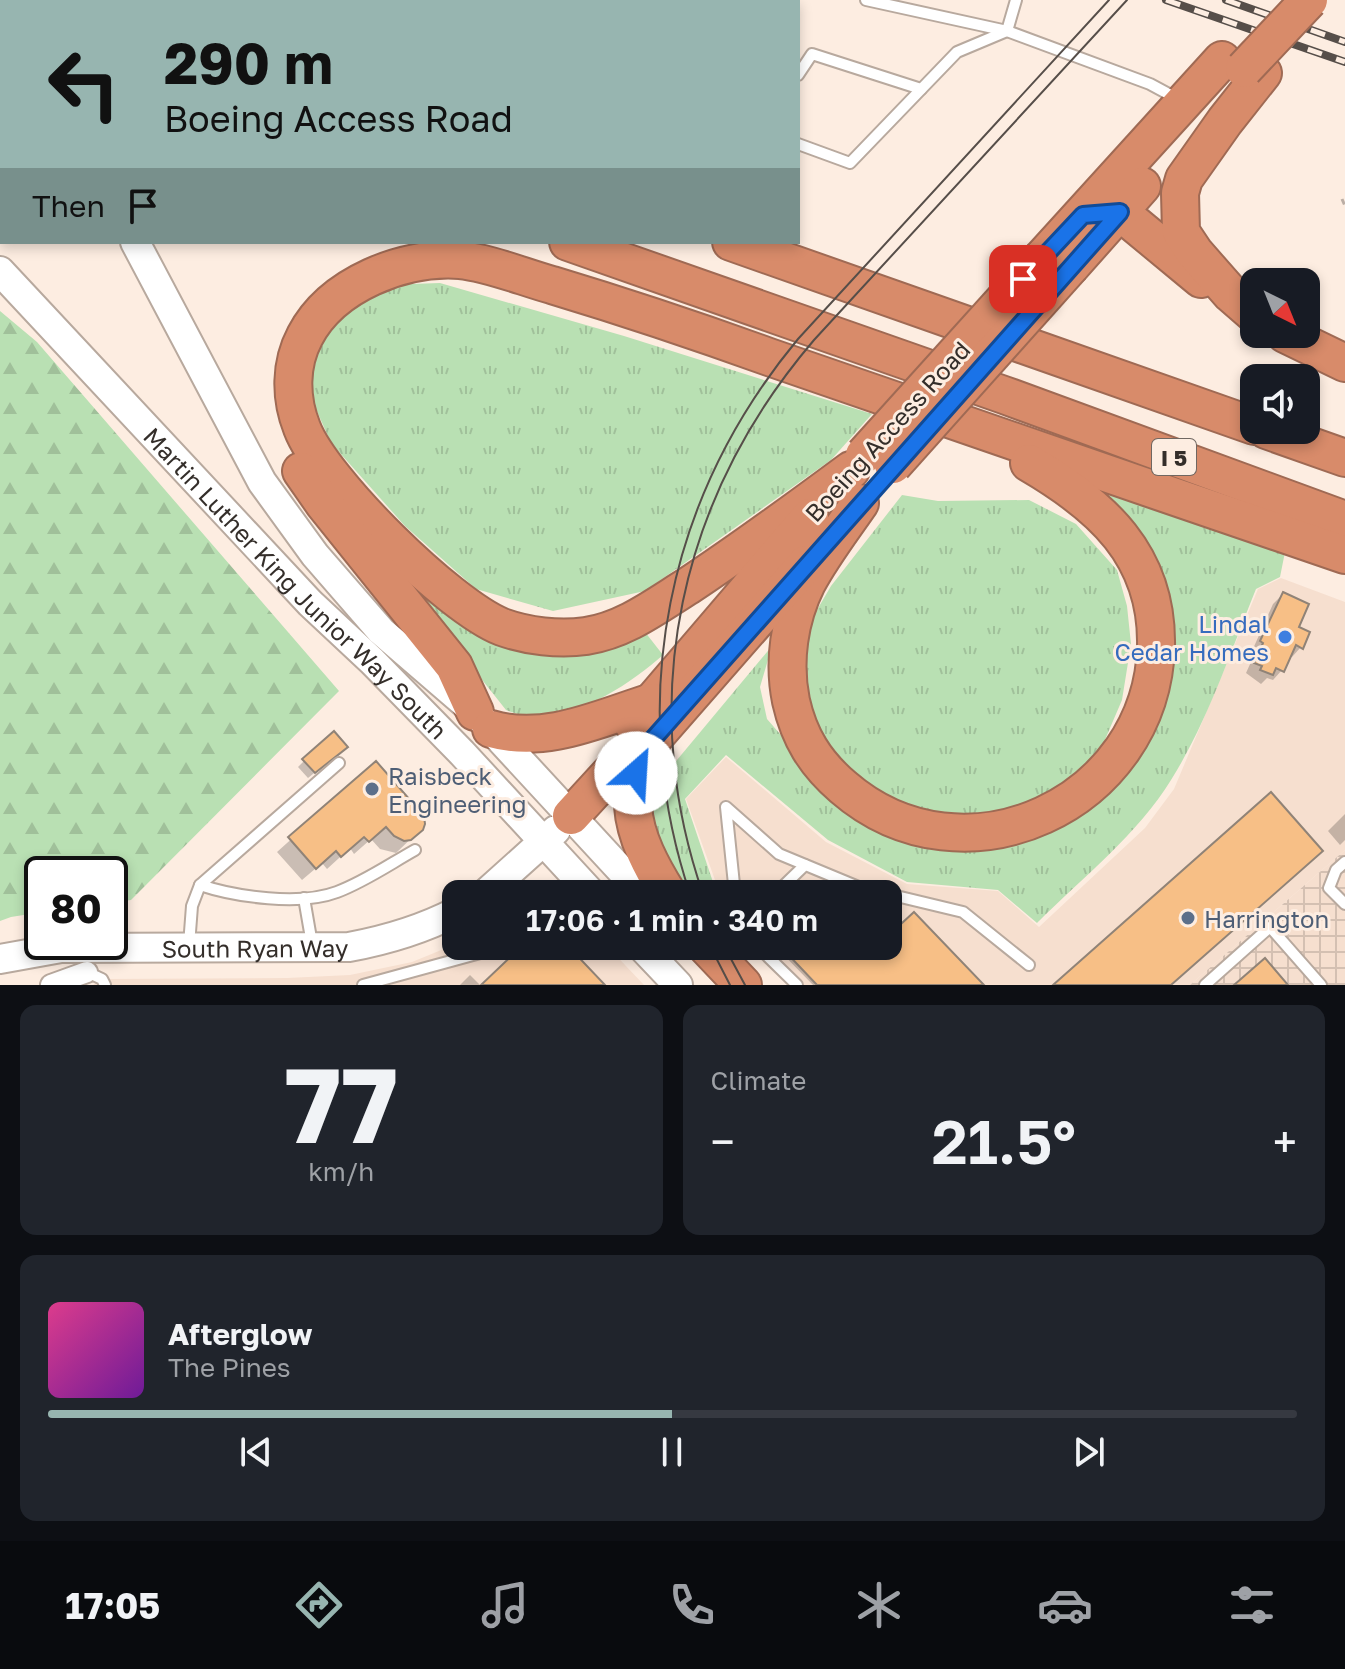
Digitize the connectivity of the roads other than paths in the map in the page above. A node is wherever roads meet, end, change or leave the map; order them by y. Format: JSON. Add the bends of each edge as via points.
{"nodes":[{"id":1,"x":866,"y":0,"type":"edge"},
{"id":2,"x":1016,"y":0,"type":"edge"},
{"id":3,"x":1277,"y":0,"type":"edge"},
{"id":4,"x":1309,"y":0,"type":"edge"},
{"id":5,"x":1319,"y":0,"type":"edge"},
{"id":6,"x":1007,"y":31,"type":"junction"},
{"id":7,"x":1243,"y":68,"type":"junction"},
{"id":8,"x":800,"y":72,"type":"edge"},
{"id":9,"x":921,"y":89,"type":"junction"},
{"id":10,"x":1185,"y":102,"type":"junction"},
{"id":11,"x":800,"y":145,"type":"edge"},
{"id":12,"x":1120,"y":212,"type":"junction"},
{"id":13,"x":1083,"y":215,"type":"junction"},
{"id":14,"x":136,"y":244,"type":"edge"},
{"id":15,"x":574,"y":244,"type":"edge"},
{"id":16,"x":737,"y":244,"type":"edge"},
{"id":17,"x":475,"y":251,"type":"edge"},
{"id":18,"x":1057,"y":262,"type":"junction"},
{"id":19,"x":0,"y":271,"type":"edge"},
{"id":20,"x":1240,"y":302,"type":"edge"},
{"id":21,"x":1240,"y":303,"type":"edge"},
{"id":22,"x":1314,"y":348,"type":"edge"},
{"id":23,"x":1345,"y":363,"type":"edge"},
{"id":24,"x":854,"y":387,"type":"junction"},
{"id":25,"x":1240,"y":421,"type":"edge"},
{"id":26,"x":1306,"y":444,"type":"edge"},
{"id":27,"x":1345,"y":458,"type":"edge"},
{"id":28,"x":867,"y":473,"type":"junction"},
{"id":29,"x":1345,"y":520,"type":"edge"},
{"id":30,"x":1345,"y":555,"type":"edge"},
{"id":31,"x":652,"y":702,"type":"junction"},
{"id":32,"x":483,"y":720,"type":"junction"},
{"id":33,"x":626,"y":762,"type":"junction"},
{"id":34,"x":339,"y":763,"type":"dead end"},
{"id":35,"x":571,"y":816,"type":"junction"},
{"id":36,"x":543,"y":842,"type":"junction"},
{"id":37,"x":415,"y":850,"type":"dead end"},
{"id":38,"x":1345,"y":862,"type":"edge"},
{"id":39,"x":805,"y":865,"type":"junction"},
{"id":40,"x":501,"y":880,"type":"edge"},
{"id":41,"x":579,"y":880,"type":"edge"},
{"id":42,"x":630,"y":880,"type":"edge"},
{"id":43,"x":660,"y":880,"type":"edge"},
{"id":44,"x":734,"y":880,"type":"edge"},
{"id":45,"x":789,"y":880,"type":"edge"},
{"id":46,"x":842,"y":880,"type":"edge"},
{"id":47,"x":200,"y":885,"type":"junction"},
{"id":48,"x":902,"y":897,"type":"edge"},
{"id":49,"x":304,"y":898,"type":"junction"},
{"id":50,"x":1345,"y":904,"type":"edge"},
{"id":51,"x":442,"y":919,"type":"edge"},
{"id":52,"x":188,"y":948,"type":"junction"},
{"id":53,"x":312,"y":948,"type":"junction"},
{"id":54,"x":0,"y":959,"type":"edge"},
{"id":55,"x":455,"y":960,"type":"edge"},
{"id":56,"x":654,"y":960,"type":"edge"},
{"id":57,"x":709,"y":960,"type":"edge"},
{"id":58,"x":719,"y":960,"type":"edge"},
{"id":59,"x":771,"y":960,"type":"edge"},
{"id":60,"x":1029,"y":965,"type":"dead end"},
{"id":61,"x":87,"y":972,"type":"joint"},
{"id":62,"x":51,"y":985,"type":"edge"},
{"id":63,"x":105,"y":985,"type":"edge"},
{"id":64,"x":363,"y":985,"type":"edge"},
{"id":65,"x":678,"y":985,"type":"edge"},
{"id":66,"x":741,"y":985,"type":"edge"},
{"id":67,"x":797,"y":985,"type":"edge"},
{"id":68,"x":1205,"y":985,"type":"edge"},
{"id":69,"x":1321,"y":985,"type":"edge"}],
"edges":[{"from":1,"to":6,"type":"lane"},
{"from":2,"to":6,"type":"lane"},
{"from":3,"to":7,"type":"highway","name":"Boeing Access Road"},
{"from":4,"to":7,"type":"highway","name":"Boeing Access Road","bridge":true},
{"from":5,"to":7,"type":"highway"},
{"from":6,"to":9,"type":"lane","via":[[957,52]]},
{"from":6,"to":10,"type":"lane"},
{"from":7,"to":10,"type":"highway","name":"Boeing Access Road"},
{"from":7,"to":12,"type":"highway","name":"Boeing Access Road"},
{"from":7,"to":20,"type":"highway","via":[[1225,121],[1184,179],[1180,193],[1181,232]]},
{"from":8,"to":9,"type":"lane","via":[[812,54]]},
{"from":9,"to":11,"type":"lane","via":[[850,163]]},
{"from":10,"to":13,"type":"highway","name":"Boeing Access Road"},
{"from":12,"to":13,"type":"highway"},
{"from":12,"to":18,"type":"highway","name":"Boeing Access Road"},
{"from":12,"to":21,"type":"highway","via":[[1196,276]]},
{"from":13,"to":18,"type":"highway","name":"Boeing Access Road"},
{"from":14,"to":32,"type":"main road","name":"Martin Luther King Junior Way South","via":[[262,482],[315,555],[381,631]]},
{"from":15,"to":29,"type":"highway","number":"I 5"},
{"from":16,"to":25,"type":"highway","number":"I 5"},
{"from":17,"to":24,"type":"highway"},
{"from":17,"to":28,"type":"highway","via":[[386,271],[339,297],[306,334],[294,363],[293,387],[302,428],[339,485],[441,587],[486,619],[504,628],[555,637],[618,627]]},
{"from":17,"to":32,"type":"highway","via":[[382,251],[331,280],[311,297],[287,332],[272,397],[283,438],[302,473],[454,666]]},
{"from":18,"to":28,"type":"highway","name":"Boeing Access Road","bridge":true},
{"from":19,"to":36,"type":"main road","name":"Martin Luther King Junior Way South","via":[[310,603],[462,753]]},
{"from":22,"to":23,"type":"highway"},
{"from":24,"to":28,"type":"highway","via":[[1030,463],[1095,507],[1133,555],[1153,607],[1155,668],[1148,699],[1127,745],[1095,783],[1046,815],[999,830],[952,833],[903,822],[852,795],[804,742],[786,677],[791,633],[807,584]]},
{"from":24,"to":30,"type":"highway"},
{"from":26,"to":27,"type":"highway"},
{"from":28,"to":31,"type":"highway","name":"Boeing Access Road"},
{"from":28,"to":33,"type":"highway","name":"Boeing Access Road"},
{"from":31,"to":32,"type":"highway","via":[[563,731],[517,735]]},
{"from":31,"to":33,"type":"highway","name":"Boeing Access Road","via":[[616,744]]},
{"from":32,"to":35,"type":"main road","name":"Martin Luther King Junior Way South"},
{"from":33,"to":35,"type":"highway","name":"Boeing Access Road"},
{"from":33,"to":43,"type":"highway","via":[[637,829]]},
{"from":34,"to":47,"type":"lane"},
{"from":35,"to":36,"type":"main road","name":"Boeing Access Road"},
{"from":35,"to":42,"type":"main road","name":"Martin Luther King Junior Way South"},
{"from":36,"to":40,"type":"main road"},
{"from":36,"to":41,"type":"main road","name":"Martin Luther King Junior Way South"},
{"from":37,"to":49,"type":"lane","via":[[336,892]]},
{"from":38,"to":50,"type":"lane","via":[[1329,888]]},
{"from":39,"to":44,"type":"lane","via":[[779,854],[726,807]]},
{"from":39,"to":45,"type":"lane"},
{"from":39,"to":46,"type":"lane"},
{"from":47,"to":49,"type":"lane","via":[[227,894]]},
{"from":47,"to":52,"type":"lane"},
{"from":48,"to":60,"type":"lane","via":[[963,912]]},
{"from":49,"to":53,"type":"lane"},
{"from":51,"to":53,"type":"main road","name":"South Ryan Way","via":[[381,941]]},
{"from":52,"to":53,"type":"main road","name":"South Ryan Way"},
{"from":52,"to":54,"type":"main road","name":"South Ryan Way","via":[[61,948]]},
{"from":55,"to":64,"type":"lane"},
{"from":56,"to":65,"type":"main road"},
{"from":57,"to":66,"type":"main road"},
{"from":58,"to":66,"type":"highway"},
{"from":59,"to":67,"type":"lane"},
{"from":61,"to":62,"type":"street"},
{"from":61,"to":63,"type":"lane"},
{"from":68,"to":69,"type":"lane","via":[[1270,927]]}]}
